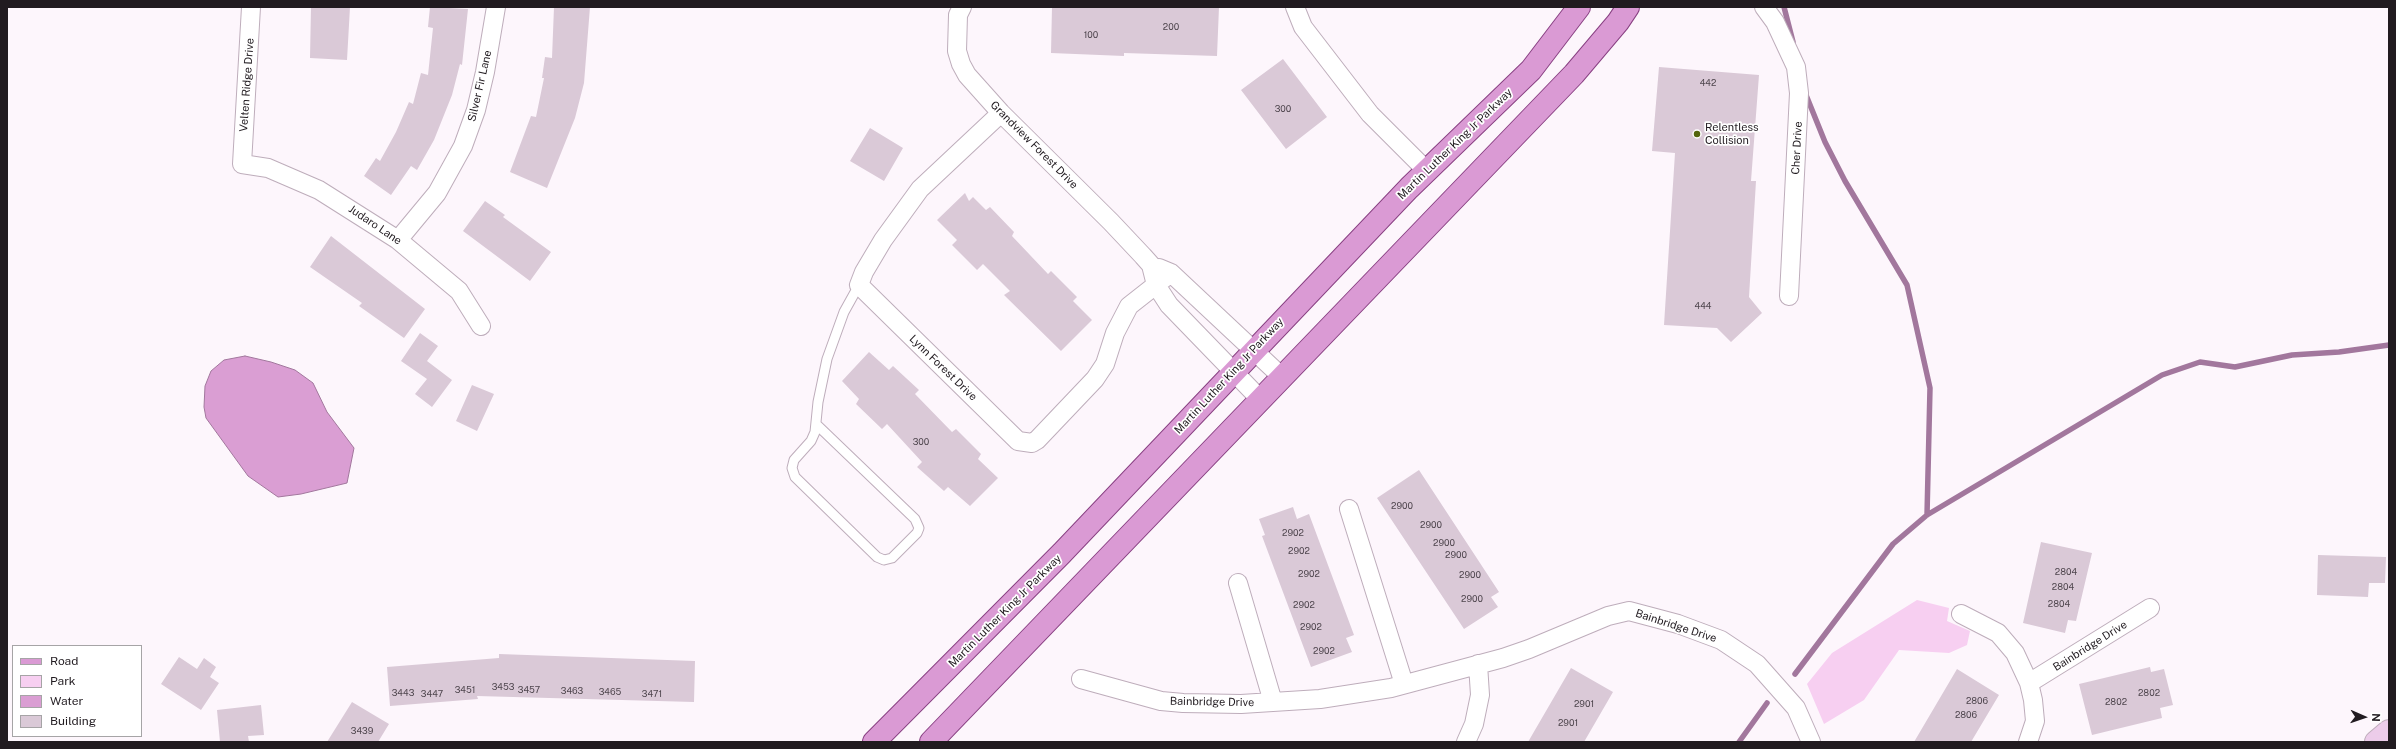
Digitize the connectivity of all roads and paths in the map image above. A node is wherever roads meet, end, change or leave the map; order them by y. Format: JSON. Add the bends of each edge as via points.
{"nodes":[{"id":1,"x":252,"y":7,"type":"edge"},
{"id":2,"x":496,"y":7,"type":"edge"},
{"id":3,"x":962,"y":7,"type":"edge"},
{"id":4,"x":1295,"y":7,"type":"edge"},
{"id":5,"x":1579,"y":7,"type":"edge"},
{"id":6,"x":1628,"y":7,"type":"edge"},
{"id":7,"x":1764,"y":7,"type":"edge"},
{"id":8,"x":1001,"y":113,"type":"junction"},
{"id":9,"x":242,"y":164,"type":"joint"},
{"id":10,"x":1426,"y":171,"type":"junction"},
{"id":11,"x":398,"y":240,"type":"junction"},
{"id":12,"x":1151,"y":265,"type":"junction"},
{"id":13,"x":1171,"y":273,"type":"junction"},
{"id":14,"x":1156,"y":285,"type":"junction"},
{"id":15,"x":859,"y":286,"type":"junction"},
{"id":16,"x":1789,"y":296,"type":"dead end"},
{"id":17,"x":481,"y":326,"type":"dead end"},
{"id":18,"x":1253,"y":350,"type":"junction"},
{"id":19,"x":1233,"y":372,"type":"junction"},
{"id":20,"x":1282,"y":377,"type":"junction"},
{"id":21,"x":1261,"y":400,"type":"junction"},
{"id":22,"x":816,"y":424,"type":"junction"},
{"id":23,"x":1349,"y":508,"type":"dead end"},
{"id":24,"x":1238,"y":583,"type":"dead end"},
{"id":25,"x":2150,"y":608,"type":"dead end"},
{"id":26,"x":1961,"y":614,"type":"dead end"},
{"id":27,"x":1478,"y":664,"type":"junction"},
{"id":28,"x":1081,"y":679,"type":"dead end"},
{"id":29,"x":2029,"y":683,"type":"junction"},
{"id":30,"x":1404,"y":684,"type":"junction"},
{"id":31,"x":1273,"y":702,"type":"junction"},
{"id":32,"x":2389,"y":731,"type":"edge"},
{"id":33,"x":874,"y":742,"type":"edge"},
{"id":34,"x":931,"y":742,"type":"edge"},
{"id":35,"x":1466,"y":742,"type":"edge"},
{"id":36,"x":1811,"y":742,"type":"edge"},
{"id":37,"x":2028,"y":742,"type":"edge"},
{"id":38,"x":2376,"y":742,"type":"edge"}],
"edges":[{"from":1,"to":9,"type":"street","name":"Velten Ridge Drive"},
{"from":2,"to":11,"type":"street","name":"Silver Fir Lane","via":[[476,110],[463,146],[437,193]]},
{"from":3,"to":8,"type":"street","name":"Grandview Forest Drive","via":[[958,15],[956,34],[961,64],[967,75]]},
{"from":4,"to":10,"type":"street","via":[[1303,28],[1370,114]]},
{"from":5,"to":10,"type":"main road","name":"Martin Luther King Jr Parkway","via":[[1531,70]]},
{"from":6,"to":20,"type":"main road","via":[[1574,74]]},
{"from":7,"to":16,"type":"street","name":"Cher Drive","via":[[1775,22],[1796,67],[1799,93]]},
{"from":8,"to":12,"type":"street","name":"Grandview Forest Drive"},
{"from":8,"to":15,"type":"street","via":[[920,189],[883,240],[864,272]]},
{"from":9,"to":11,"type":"street","name":"Judaro Lane","via":[[268,168],[319,190]]},
{"from":10,"to":18,"type":"main road","name":"Martin Luther King Jr Parkway"},
{"from":11,"to":17,"type":"street","name":"Judaro Lane","via":[[459,291]]},
{"from":12,"to":13,"type":"street","name":"Grandview Forest Drive"},
{"from":12,"to":14,"type":"street","name":"Grandview Forest Drive"},
{"from":13,"to":14,"type":"street","name":"Lynn Forest Drive"},
{"from":13,"to":18,"type":"street","name":"Grandview Forest Drive"},
{"from":14,"to":15,"type":"street","name":"Lynn Forest Drive","via":[[1129,306],[1095,379],[1037,440],[1026,443],[1018,441]]},
{"from":14,"to":19,"type":"street","name":"Grandview Forest Drive","via":[[1169,305]]},
{"from":15,"to":22,"type":"lane","via":[[844,312],[827,359]]},
{"from":18,"to":19,"type":"main road","name":"Martin Luther King Jr Parkway"},
{"from":18,"to":20,"type":"street","name":"Grandview Forest Drive"},
{"from":19,"to":21,"type":"street","name":"Grandview Forest Drive"},
{"from":19,"to":33,"type":"main road","name":"Martin Luther King Jr Parkway","via":[[1062,553]]},
{"from":20,"to":21,"type":"main road"},
{"from":21,"to":34,"type":"main road"},
{"from":22,"to":22,"type":"lane","via":[[811,441],[794,460],[792,468],[795,477],[877,557],[884,560],[892,558],[917,533],[919,528],[915,520]]},
{"from":23,"to":30,"type":"street"},
{"from":24,"to":31,"type":"street"},
{"from":25,"to":29,"type":"street","name":"Bainbridge Drive"},
{"from":26,"to":29,"type":"street","via":[[1998,633],[2015,653]]},
{"from":27,"to":30,"type":"street","name":"Bainbridge Drive"},
{"from":27,"to":35,"type":"street","via":[[1480,695],[1474,724]]},
{"from":27,"to":36,"type":"street","name":"Bainbridge Drive","via":[[1529,649],[1608,616],[1629,611],[1678,624],[1721,640],[1757,664],[1796,708]]},
{"from":28,"to":31,"type":"street","name":"Bainbridge Drive","via":[[1161,701],[1241,704]]},
{"from":29,"to":37,"type":"street","via":[[2035,721]]},
{"from":30,"to":31,"type":"street","name":"Bainbridge Drive","via":[[1320,698]]},
{"from":32,"to":38,"type":"street"}]}
